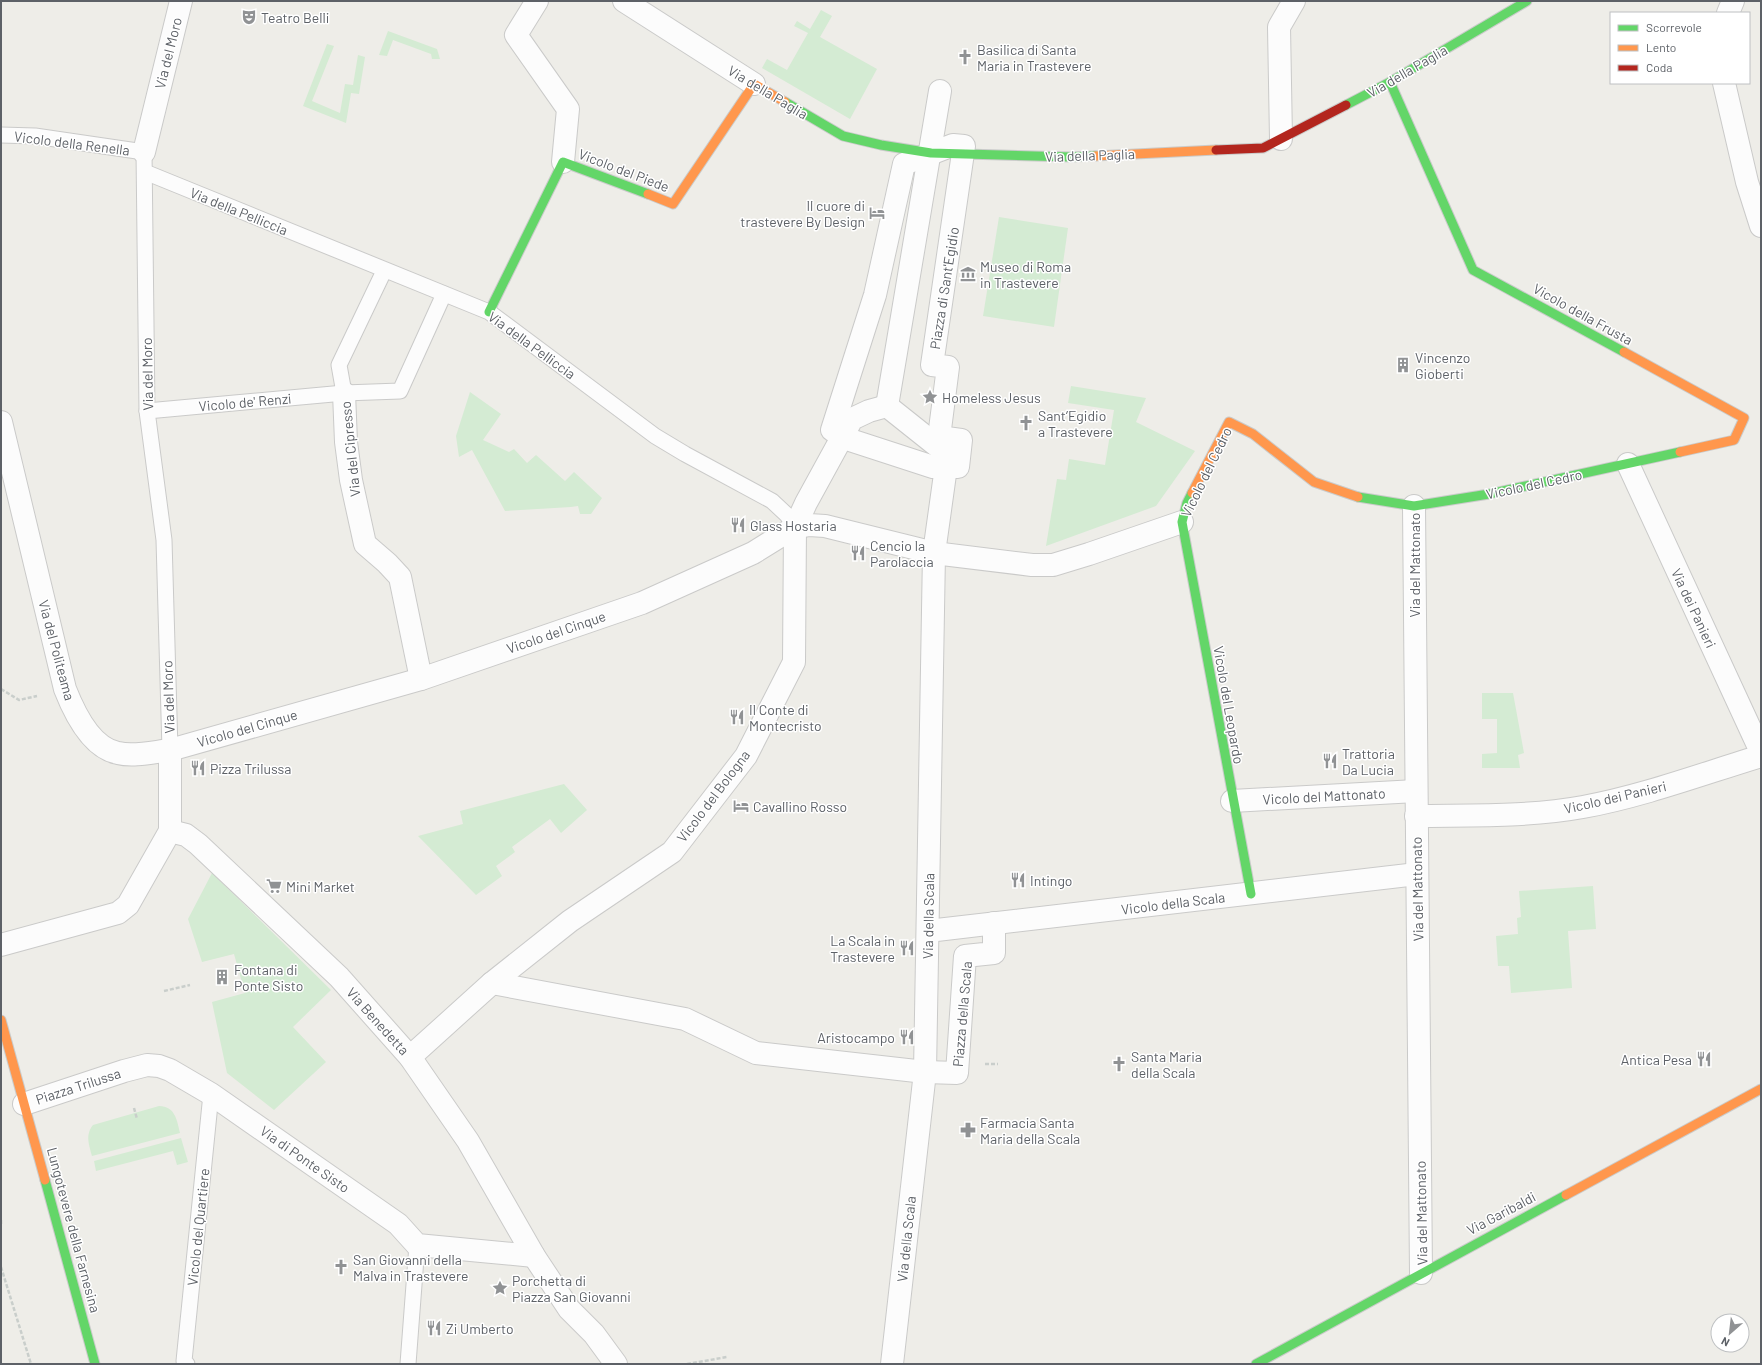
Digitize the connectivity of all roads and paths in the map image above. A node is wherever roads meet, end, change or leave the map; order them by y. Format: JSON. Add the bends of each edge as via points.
{"nodes":[{"id":1,"x":181,"y":1,"type":"edge"},
{"id":2,"x":537,"y":1,"type":"edge"},
{"id":3,"x":624,"y":1,"type":"edge"},
{"id":4,"x":1294,"y":1,"type":"edge"},
{"id":5,"x":1527,"y":1,"type":"edge"},
{"id":6,"x":1733,"y":1,"type":"edge"},
{"id":7,"x":1728,"y":12,"type":"edge"},
{"id":8,"x":1390,"y":82,"type":"junction"},
{"id":9,"x":754,"y":84,"type":"junction"},
{"id":10,"x":1724,"y":84,"type":"edge"},
{"id":11,"x":940,"y":91,"type":"dead end"},
{"id":12,"x":1,"y":135,"type":"edge"},
{"id":13,"x":1280,"y":140,"type":"junction"},
{"id":14,"x":931,"y":153,"type":"junction"},
{"id":15,"x":963,"y":155,"type":"junction"},
{"id":16,"x":144,"y":162,"type":"junction"},
{"id":17,"x":563,"y":162,"type":"junction"},
{"id":18,"x":1761,"y":226,"type":"edge"},
{"id":19,"x":384,"y":271,"type":"junction"},
{"id":20,"x":444,"y":294,"type":"junction"},
{"id":21,"x":489,"y":312,"type":"junction"},
{"id":22,"x":344,"y":393,"type":"junction"},
{"id":23,"x":887,"y":406,"type":"junction"},
{"id":24,"x":147,"y":411,"type":"junction"},
{"id":25,"x":1,"y":422,"type":"edge"},
{"id":26,"x":842,"y":436,"type":"junction"},
{"id":27,"x":1628,"y":464,"type":"junction"},
{"id":28,"x":946,"y":467,"type":"junction"},
{"id":29,"x":1414,"y":506,"type":"junction"},
{"id":30,"x":1182,"y":522,"type":"junction"},
{"id":31,"x":795,"y":527,"type":"junction"},
{"id":32,"x":934,"y":552,"type":"junction"},
{"id":33,"x":421,"y":679,"type":"junction"},
{"id":34,"x":1,"y":689,"type":"edge"},
{"id":35,"x":19,"y":700,"type":"dead end"},
{"id":36,"x":170,"y":750,"type":"junction"},
{"id":37,"x":1761,"y":752,"type":"edge"},
{"id":38,"x":1761,"y":756,"type":"edge"},
{"id":39,"x":1416,"y":792,"type":"junction"},
{"id":40,"x":1232,"y":801,"type":"junction"},
{"id":41,"x":1416,"y":816,"type":"junction"},
{"id":42,"x":170,"y":831,"type":"junction"},
{"id":43,"x":1417,"y":874,"type":"junction"},
{"id":44,"x":1251,"y":894,"type":"junction"},
{"id":45,"x":994,"y":922,"type":"junction"},
{"id":46,"x":928,"y":931,"type":"junction"},
{"id":47,"x":1,"y":945,"type":"edge"},
{"id":48,"x":492,"y":983,"type":"junction"},
{"id":49,"x":190,"y":985,"type":"dead end"},
{"id":50,"x":164,"y":991,"type":"dead end"},
{"id":51,"x":1,"y":1020,"type":"edge"},
{"id":52,"x":410,"y":1057,"type":"junction"},
{"id":53,"x":925,"y":1072,"type":"junction"},
{"id":54,"x":1761,"y":1088,"type":"edge"},
{"id":55,"x":211,"y":1094,"type":"junction"},
{"id":56,"x":24,"y":1104,"type":"junction"},
{"id":57,"x":134,"y":1108,"type":"dead end"},
{"id":58,"x":137,"y":1119,"type":"dead end"},
{"id":59,"x":1,"y":1220,"type":"edge"},
{"id":60,"x":1,"y":1224,"type":"edge"},
{"id":61,"x":417,"y":1245,"type":"junction"},
{"id":62,"x":534,"y":1256,"type":"junction"},
{"id":63,"x":1,"y":1267,"type":"edge"},
{"id":64,"x":1421,"y":1273,"type":"junction"},
{"id":65,"x":727,"y":1357,"type":"dead end"},
{"id":66,"x":185,"y":1363,"type":"edge"},
{"id":67,"x":31,"y":1364,"type":"edge"},
{"id":68,"x":95,"y":1364,"type":"edge"},
{"id":69,"x":408,"y":1364,"type":"edge"},
{"id":70,"x":616,"y":1364,"type":"edge"},
{"id":71,"x":687,"y":1364,"type":"edge"},
{"id":72,"x":892,"y":1364,"type":"edge"},
{"id":73,"x":1256,"y":1364,"type":"edge"}],
"edges":[{"from":1,"to":16,"type":"street","name":"Via del Moro"},
{"from":2,"to":17,"type":"street","via":[[516,35],[568,109]]},
{"from":3,"to":9,"type":"street","name":"Via della Paglia"},
{"from":4,"to":13,"type":"street","via":[[1279,27]]},
{"from":5,"to":8,"type":"street","name":"Via della Paglia"},
{"from":6,"to":7,"type":"street"},
{"from":8,"to":13,"type":"street","name":"Via della Paglia"},
{"from":8,"to":27,"type":"street","name":"Vicolo della Frusta","via":[[1473,270],[1744,418],[1734,440]]},
{"from":9,"to":14,"type":"street","name":"Via della Paglia","via":[[843,136]]},
{"from":9,"to":17,"type":"street","name":"Vicolo del Piede","via":[[674,204]]},
{"from":10,"to":18,"type":"street","via":[[1747,182]]},
{"from":11,"to":14,"type":"street"},
{"from":12,"to":16,"type":"lane","name":"Vicolo della Renella","via":[[35,136]]},
{"from":13,"to":15,"type":"street","name":"Via della Paglia","via":[[1263,148],[1201,151],[1071,157]]},
{"from":14,"to":15,"type":"street","via":[[953,145],[964,146]]},
{"from":14,"to":23,"type":"street"},
{"from":14,"to":26,"type":"street","via":[[904,164],[874,295],[832,430]]},
{"from":15,"to":28,"type":"street","name":"Piazza di Sant'Egidio","via":[[932,365],[948,367],[939,437],[961,440],[958,467]]},
{"from":16,"to":19,"type":"lane","name":"Via della Pelliccia"},
{"from":16,"to":24,"type":"lane","name":"Via del Moro"},
{"from":17,"to":21,"type":"street","name":"Vicolo del Piede"},
{"from":19,"to":20,"type":"lane","name":"Via della Pelliccia"},
{"from":19,"to":22,"type":"lane","via":[[339,365]]},
{"from":20,"to":21,"type":"lane","name":"Via della Pelliccia"},
{"from":20,"to":22,"type":"lane","name":"Vicolo de' Renzi","via":[[400,391]]},
{"from":21,"to":31,"type":"lane","name":"Via della Pelliccia","via":[[654,436],[772,501],[788,515]]},
{"from":22,"to":24,"type":"lane","name":"Vicolo de' Renzi"},
{"from":22,"to":33,"type":"street","name":"Via del Cipresso","via":[[350,480],[365,544],[400,577]]},
{"from":23,"to":26,"type":"street","via":[[852,419]]},
{"from":23,"to":28,"type":"street","via":[[946,453]]},
{"from":24,"to":36,"type":"lane","name":"Via del Moro","via":[[164,540]]},
{"from":25,"to":36,"type":"street","name":"Via del Politeama","via":[[65,689],[79,721],[94,739],[117,753]]},
{"from":26,"to":28,"type":"street","via":[[933,467]]},
{"from":26,"to":31,"type":"street"},
{"from":27,"to":29,"type":"street","name":"Vicolo del Cedro","via":[[1489,494]]},
{"from":27,"to":37,"type":"street","name":"Via dei Panieri"},
{"from":28,"to":32,"type":"street","name":"Via della Scala"},
{"from":29,"to":30,"type":"street","name":"Vicolo del Cedro","via":[[1365,498],[1314,482],[1253,434],[1229,422],[1188,503]]},
{"from":29,"to":39,"type":"street","name":"Via del Mattonato"},
{"from":30,"to":32,"type":"street","name":"Vicolo del Cedro","via":[[1053,565],[1032,565]]},
{"from":30,"to":40,"type":"street","name":"Vicolo del Leopardo"},
{"from":31,"to":32,"type":"street","name":"Vicolo del Cinque","via":[[825,526]]},
{"from":31,"to":33,"type":"street","name":"Vicolo del Cinque","via":[[753,553],[642,603]]},
{"from":31,"to":48,"type":"street","name":"Vicolo del Bologna","via":[[794,662],[746,756],[672,852],[570,921]]},
{"from":32,"to":46,"type":"street","name":"Via della Scala"},
{"from":33,"to":36,"type":"street","name":"Vicolo del Cinque"},
{"from":34,"to":35,"type":"path"},
{"from":36,"to":42,"type":"street"},
{"from":38,"to":41,"type":"street","name":"Vicolo dei Panieri","via":[[1628,797],[1583,807],[1528,814]]},
{"from":39,"to":40,"type":"street","name":"Vicolo del Mattonato"},
{"from":39,"to":41,"type":"street","name":"Via del Mattonato"},
{"from":40,"to":44,"type":"street","name":"Vicolo del Leopardo"},
{"from":41,"to":43,"type":"street","name":"Via del Mattonato"},
{"from":42,"to":47,"type":"street","via":[[124,910],[118,914]]},
{"from":42,"to":52,"type":"street","name":"Via Benedetta","via":[[186,835],[198,844],[338,977]]},
{"from":43,"to":44,"type":"street","name":"Vicolo della Scala"},
{"from":43,"to":64,"type":"street","name":"Via del Mattonato"},
{"from":44,"to":45,"type":"street","name":"Vicolo della Scala"},
{"from":45,"to":46,"type":"street","name":"Vicolo della Scala"},
{"from":45,"to":53,"type":"street","name":"Piazza della Scala","via":[[994,953],[965,956],[957,1073]]},
{"from":46,"to":53,"type":"street","name":"Via della Scala"},
{"from":48,"to":52,"type":"street","name":"Vicolo del Bologna"},
{"from":48,"to":53,"type":"street","via":[[685,1019],[756,1053]]},
{"from":49,"to":50,"type":"path"},
{"from":51,"to":56,"type":"street","name":"Piazza Trilussa"},
{"from":52,"to":62,"type":"street","name":"Via Benedetta","via":[[468,1141]]},
{"from":53,"to":72,"type":"street","name":"Via della Scala"},
{"from":54,"to":64,"type":"street","name":"Via Garibaldi"},
{"from":55,"to":56,"type":"street","name":"Piazza Trilussa","via":[[170,1070],[147,1065],[74,1086]]},
{"from":55,"to":61,"type":"street","name":"Via di Ponte Sisto","via":[[398,1224]]},
{"from":55,"to":66,"type":"lane","name":"Vicolo del Quartiere"},
{"from":56,"to":68,"type":"street","name":"Lungotevere della Farnesina"},
{"from":57,"to":58,"type":"path"},
{"from":59,"to":60,"type":"path"},
{"from":61,"to":62,"type":"street"},
{"from":61,"to":69,"type":"lane"},
{"from":62,"to":70,"type":"street","name":"Via Benedetta","via":[[569,1309],[594,1334]]},
{"from":63,"to":67,"type":"path"},
{"from":64,"to":73,"type":"street","name":"Via Garibaldi"},
{"from":65,"to":71,"type":"path"}]}
